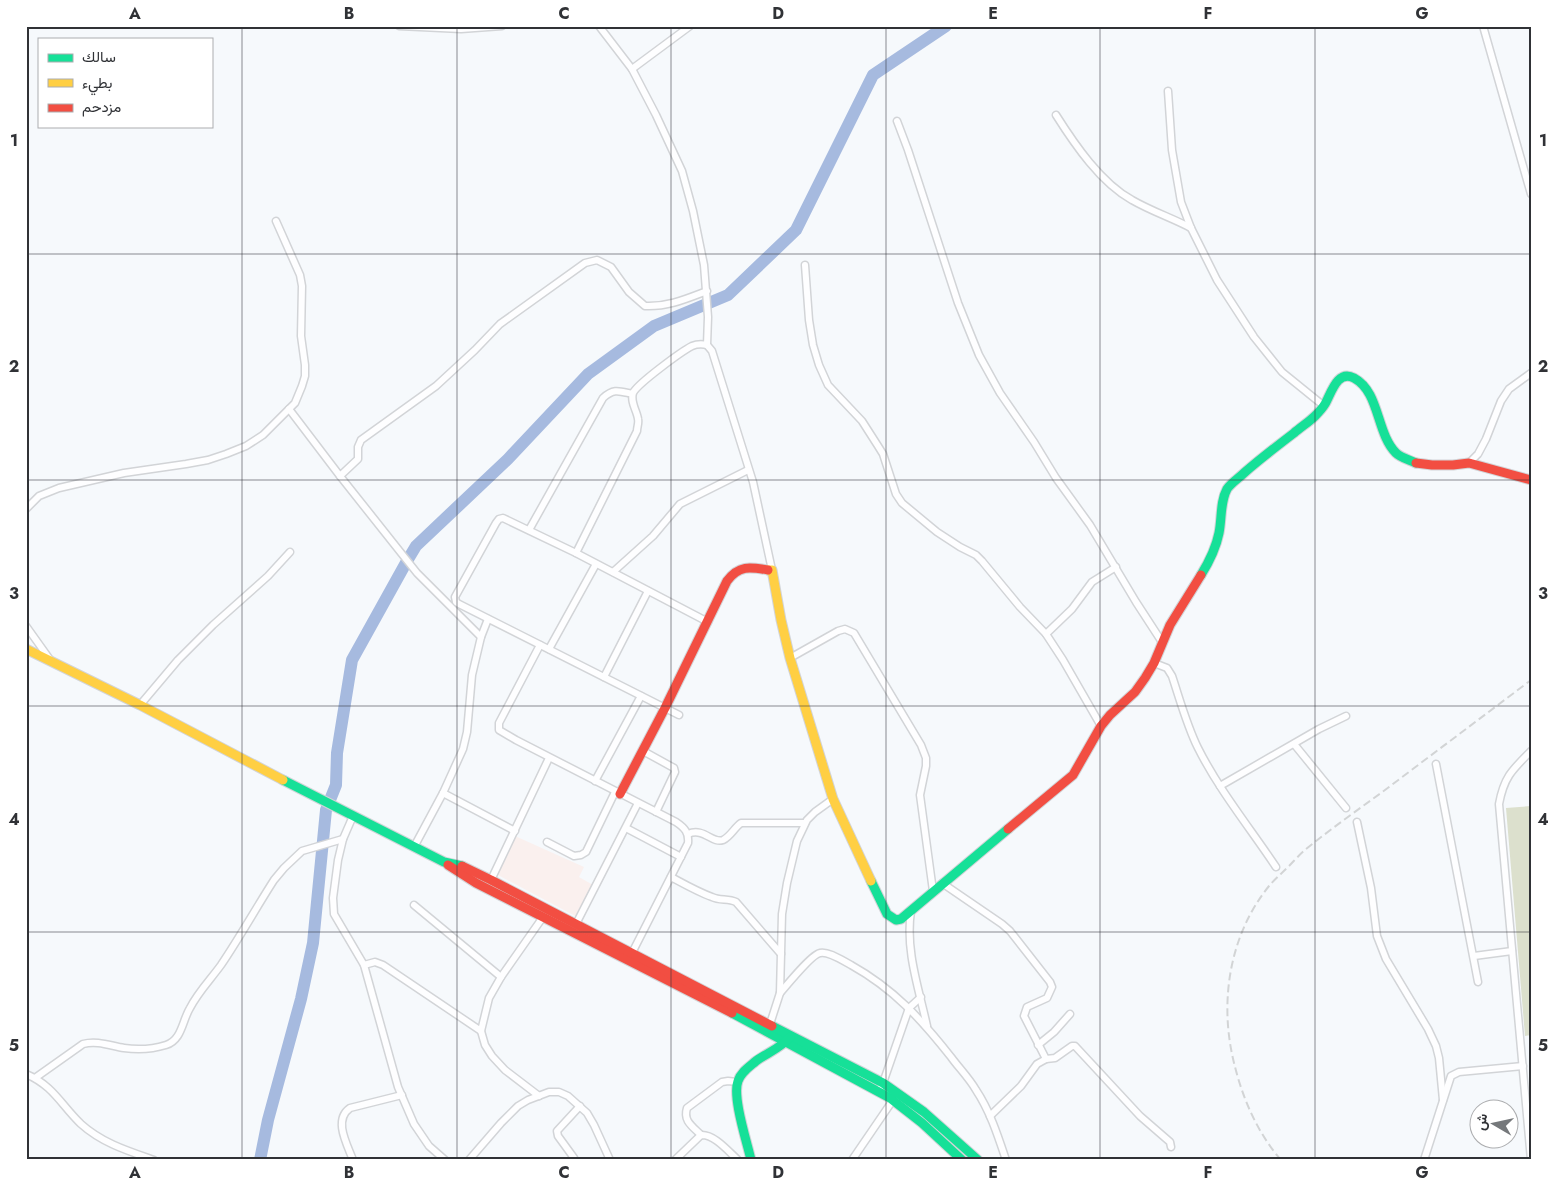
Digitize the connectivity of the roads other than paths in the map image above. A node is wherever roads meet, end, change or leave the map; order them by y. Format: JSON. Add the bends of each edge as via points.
{"nodes":[{"id":1,"x":399,"y":26,"type":"edge"},
{"id":2,"x":502,"y":26,"type":"edge"},
{"id":3,"x":599,"y":26,"type":"edge"},
{"id":4,"x":690,"y":26,"type":"edge"},
{"id":5,"x":1483,"y":26,"type":"edge"},
{"id":6,"x":632,"y":70,"type":"junction"},
{"id":7,"x":1168,"y":91,"type":"dead end"},
{"id":8,"x":1056,"y":115,"type":"dead end"},
{"id":9,"x":897,"y":121,"type":"dead end"},
{"id":10,"x":1531,"y":194,"type":"edge"},
{"id":11,"x":276,"y":221,"type":"dead end"},
{"id":12,"x":1191,"y":228,"type":"junction"},
{"id":13,"x":804,"y":265,"type":"dead end"},
{"id":14,"x":707,"y":291,"type":"junction"},
{"id":15,"x":707,"y":345,"type":"junction"},
{"id":16,"x":1531,"y":373,"type":"edge"},
{"id":17,"x":632,"y":394,"type":"junction"},
{"id":18,"x":1324,"y":406,"type":"junction"},
{"id":19,"x":289,"y":409,"type":"junction"},
{"id":20,"x":1469,"y":463,"type":"junction"},
{"id":21,"x":748,"y":470,"type":"junction"},
{"id":22,"x":340,"y":476,"type":"junction"},
{"id":23,"x":1531,"y":480,"type":"edge"},
{"id":24,"x":26,"y":509,"type":"edge"},
{"id":25,"x":529,"y":530,"type":"junction"},
{"id":26,"x":290,"y":552,"type":"dead end"},
{"id":27,"x":576,"y":553,"type":"junction"},
{"id":28,"x":596,"y":564,"type":"junction"},
{"id":29,"x":1116,"y":567,"type":"junction"},
{"id":30,"x":772,"y":570,"type":"junction"},
{"id":31,"x":613,"y":572,"type":"junction"},
{"id":32,"x":648,"y":591,"type":"junction"},
{"id":33,"x":488,"y":618,"type":"junction"},
{"id":34,"x":708,"y":622,"type":"junction"},
{"id":35,"x":26,"y":626,"type":"edge"},
{"id":36,"x":1046,"y":634,"type":"junction"},
{"id":37,"x":482,"y":637,"type":"junction"},
{"id":38,"x":1162,"y":642,"type":"junction"},
{"id":39,"x":540,"y":645,"type":"junction"},
{"id":40,"x":26,"y":649,"type":"edge"},
{"id":41,"x":549,"y":649,"type":"junction"},
{"id":42,"x":790,"y":658,"type":"junction"},
{"id":43,"x":52,"y":662,"type":"junction"},
{"id":44,"x":1154,"y":663,"type":"junction"},
{"id":45,"x":604,"y":677,"type":"junction"},
{"id":46,"x":641,"y":696,"type":"junction"},
{"id":47,"x":140,"y":706,"type":"junction"},
{"id":48,"x":665,"y":708,"type":"junction"},
{"id":49,"x":679,"y":715,"type":"dead end"},
{"id":50,"x":1346,"y":716,"type":"dead end"},
{"id":51,"x":1101,"y":726,"type":"junction"},
{"id":52,"x":1294,"y":744,"type":"junction"},
{"id":53,"x":1531,"y":750,"type":"edge"},
{"id":54,"x":643,"y":751,"type":"junction"},
{"id":55,"x":549,"y":758,"type":"junction"},
{"id":56,"x":1436,"y":764,"type":"dead end"},
{"id":57,"x":594,"y":781,"type":"junction"},
{"id":58,"x":1220,"y":786,"type":"junction"},
{"id":59,"x":443,"y":793,"type":"junction"},
{"id":60,"x":618,"y":793,"type":"junction"},
{"id":61,"x":833,"y":799,"type":"junction"},
{"id":62,"x":638,"y":803,"type":"junction"},
{"id":63,"x":1346,"y":808,"type":"dead end"},
{"id":64,"x":656,"y":812,"type":"junction"},
{"id":65,"x":353,"y":816,"type":"junction"},
{"id":66,"x":1357,"y":822,"type":"dead end"},
{"id":67,"x":805,"y":824,"type":"junction"},
{"id":68,"x":626,"y":828,"type":"junction"},
{"id":69,"x":515,"y":831,"type":"junction"},
{"id":70,"x":688,"y":834,"type":"junction"},
{"id":71,"x":343,"y":839,"type":"junction"},
{"id":72,"x":547,"y":842,"type":"dead end"},
{"id":73,"x":414,"y":847,"type":"junction"},
{"id":74,"x":681,"y":857,"type":"junction"},
{"id":75,"x":444,"y":862,"type":"junction"},
{"id":76,"x":1276,"y":867,"type":"dead end"},
{"id":77,"x":671,"y":877,"type":"junction"},
{"id":78,"x":491,"y":880,"type":"junction"},
{"id":79,"x":942,"y":883,"type":"junction"},
{"id":80,"x":933,"y":891,"type":"junction"},
{"id":81,"x":414,"y":905,"type":"dead end"},
{"id":82,"x":911,"y":912,"type":"junction"},
{"id":83,"x":544,"y":917,"type":"junction"},
{"id":84,"x":576,"y":924,"type":"junction"},
{"id":85,"x":1512,"y":951,"type":"junction"},
{"id":86,"x":632,"y":953,"type":"junction"},
{"id":87,"x":781,"y":954,"type":"junction"},
{"id":88,"x":1474,"y":956,"type":"junction"},
{"id":89,"x":364,"y":965,"type":"junction"},
{"id":90,"x":501,"y":976,"type":"junction"},
{"id":91,"x":1478,"y":982,"type":"dead end"},
{"id":92,"x":780,"y":993,"type":"junction"},
{"id":93,"x":921,"y":997,"type":"junction"},
{"id":94,"x":909,"y":1008,"type":"junction"},
{"id":95,"x":1070,"y":1014,"type":"dead end"},
{"id":96,"x":927,"y":1027,"type":"junction"},
{"id":97,"x":772,"y":1028,"type":"junction"},
{"id":98,"x":482,"y":1031,"type":"junction"},
{"id":99,"x":789,"y":1038,"type":"junction"},
{"id":100,"x":1038,"y":1045,"type":"junction"},
{"id":101,"x":766,"y":1053,"type":"junction"},
{"id":102,"x":1046,"y":1059,"type":"junction"},
{"id":103,"x":1523,"y":1066,"type":"junction"},
{"id":104,"x":26,"y":1074,"type":"edge"},
{"id":105,"x":35,"y":1078,"type":"junction"},
{"id":106,"x":737,"y":1082,"type":"junction"},
{"id":107,"x":880,"y":1087,"type":"junction"},
{"id":108,"x":402,"y":1095,"type":"junction"},
{"id":109,"x":539,"y":1096,"type":"junction"},
{"id":110,"x":893,"y":1100,"type":"junction"},
{"id":111,"x":1442,"y":1100,"type":"junction"},
{"id":112,"x":580,"y":1106,"type":"junction"},
{"id":113,"x":990,"y":1116,"type":"junction"},
{"id":114,"x":701,"y":1135,"type":"junction"},
{"id":115,"x":1172,"y":1147,"type":"dead end"},
{"id":116,"x":574,"y":1158,"type":"dead end"},
{"id":117,"x":154,"y":1160,"type":"edge"},
{"id":118,"x":353,"y":1160,"type":"edge"},
{"id":119,"x":445,"y":1160,"type":"edge"},
{"id":120,"x":469,"y":1160,"type":"edge"},
{"id":121,"x":610,"y":1160,"type":"edge"},
{"id":122,"x":675,"y":1160,"type":"edge"},
{"id":123,"x":738,"y":1160,"type":"edge"},
{"id":124,"x":752,"y":1160,"type":"edge"},
{"id":125,"x":852,"y":1160,"type":"edge"},
{"id":126,"x":962,"y":1160,"type":"edge"},
{"id":127,"x":978,"y":1160,"type":"edge"},
{"id":128,"x":1006,"y":1160,"type":"edge"},
{"id":129,"x":1424,"y":1160,"type":"edge"},
{"id":130,"x":1531,"y":1160,"type":"edge"}],
"edges":[{"from":1,"to":2,"type":"street","via":[[461,29]]},
{"from":3,"to":6,"type":"street"},
{"from":4,"to":6,"type":"street"},
{"from":5,"to":10,"type":"street"},
{"from":6,"to":14,"type":"street","via":[[682,171],[693,211]]},
{"from":7,"to":12,"type":"street","via":[[1176,178]]},
{"from":8,"to":12,"type":"street","via":[[1085,158],[1111,185],[1131,200]]},
{"from":9,"to":29,"type":"street","via":[[958,303],[979,355],[1000,393]]},
{"from":11,"to":19,"type":"street","via":[[302,286],[301,336],[305,376],[299,395]]},
{"from":12,"to":18,"type":"street","via":[[1217,280],[1254,337],[1282,372]]},
{"from":13,"to":36,"type":"street","via":[[810,331],[819,365],[828,385],[862,421],[883,454],[896,494],[902,503],[944,536],[976,555]]},
{"from":14,"to":15,"type":"street"},
{"from":14,"to":22,"type":"street","via":[[671,305],[645,306],[629,292],[610,267],[596,260],[585,263],[500,324],[436,386],[361,440],[358,459]]},
{"from":15,"to":17,"type":"street","via":[[692,346],[649,377]]},
{"from":15,"to":21,"type":"street","via":[[712,351]]},
{"from":16,"to":20,"type":"street","via":[[1509,389],[1478,454]]},
{"from":17,"to":25,"type":"street","via":[[610,391],[603,398]]},
{"from":17,"to":27,"type":"street","via":[[639,421],[636,431]]},
{"from":18,"to":20,"type":"street","via":[[1340,378],[1354,378],[1368,392],[1381,426],[1397,454],[1417,463],[1432,465]]},
{"from":18,"to":38,"type":"street","via":[[1228,487],[1219,533],[1207,566]]},
{"from":19,"to":22,"type":"street"},
{"from":19,"to":24,"type":"street","via":[[263,435],[226,454],[59,488],[39,496]]},
{"from":20,"to":23,"type":"street"},
{"from":21,"to":30,"type":"street"},
{"from":21,"to":31,"type":"street","via":[[680,504],[653,536]]},
{"from":22,"to":37,"type":"street","via":[[417,573]]},
{"from":25,"to":27,"type":"street"},
{"from":25,"to":33,"type":"street","via":[[505,518],[499,519],[456,595],[457,603]]},
{"from":26,"to":47,"type":"street","via":[[178,660]]},
{"from":27,"to":28,"type":"street"},
{"from":28,"to":31,"type":"street"},
{"from":28,"to":41,"type":"street"},
{"from":29,"to":36,"type":"street","via":[[1092,582],[1072,609]]},
{"from":29,"to":38,"type":"street"},
{"from":30,"to":34,"type":"street","via":[[741,568],[735,571],[726,581]]},
{"from":30,"to":42,"type":"street"},
{"from":31,"to":32,"type":"street"},
{"from":32,"to":34,"type":"street"},
{"from":32,"to":45,"type":"street"},
{"from":33,"to":37,"type":"street"},
{"from":33,"to":39,"type":"street"},
{"from":34,"to":48,"type":"street"},
{"from":35,"to":43,"type":"street"},
{"from":36,"to":51,"type":"street"},
{"from":37,"to":59,"type":"street","via":[[472,676],[463,749]]},
{"from":38,"to":44,"type":"street"},
{"from":39,"to":41,"type":"street"},
{"from":39,"to":55,"type":"street","via":[[499,727],[501,732]]},
{"from":40,"to":43,"type":"street"},
{"from":41,"to":45,"type":"street"},
{"from":42,"to":61,"type":"street"},
{"from":42,"to":80,"type":"street","via":[[838,631],[845,629],[854,633],[926,758],[920,794]]},
{"from":43,"to":47,"type":"street"},
{"from":44,"to":51,"type":"street","via":[[1134,692]]},
{"from":44,"to":58,"type":"street","via":[[1167,668],[1172,676],[1197,746]]},
{"from":45,"to":46,"type":"street"},
{"from":46,"to":48,"type":"street"},
{"from":46,"to":57,"type":"street"},
{"from":47,"to":65,"type":"street"},
{"from":48,"to":49,"type":"street"},
{"from":48,"to":54,"type":"street"},
{"from":50,"to":52,"type":"street"},
{"from":51,"to":79,"type":"street","via":[[1074,775]]},
{"from":52,"to":58,"type":"street"},
{"from":52,"to":63,"type":"street"},
{"from":53,"to":85,"type":"street","via":[[1506,780],[1499,804]]},
{"from":54,"to":60,"type":"street"},
{"from":54,"to":64,"type":"street","via":[[674,768],[675,772]]},
{"from":55,"to":57,"type":"street"},
{"from":55,"to":69,"type":"street"},
{"from":56,"to":88,"type":"street"},
{"from":57,"to":60,"type":"street"},
{"from":58,"to":76,"type":"street"},
{"from":59,"to":69,"type":"street"},
{"from":59,"to":73,"type":"street"},
{"from":60,"to":62,"type":"street"},
{"from":60,"to":72,"type":"street","via":[[586,852],[574,856]]},
{"from":61,"to":67,"type":"street"},
{"from":61,"to":82,"type":"street","via":[[886,914],[896,920]]},
{"from":62,"to":64,"type":"street"},
{"from":62,"to":68,"type":"street"},
{"from":64,"to":70,"type":"street","via":[[683,827]]},
{"from":65,"to":71,"type":"street"},
{"from":65,"to":73,"type":"street"},
{"from":66,"to":111,"type":"street","via":[[1379,942],[1436,1046]]},
{"from":67,"to":70,"type":"street","via":[[742,823],[720,840],[696,831]]},
{"from":67,"to":87,"type":"street","via":[[797,841],[787,884]]},
{"from":68,"to":74,"type":"street"},
{"from":68,"to":84,"type":"street"},
{"from":69,"to":78,"type":"street"},
{"from":70,"to":74,"type":"street","via":[[688,843]]},
{"from":71,"to":89,"type":"street","via":[[332,898],[334,914]]},
{"from":71,"to":105,"type":"street","via":[[302,851],[284,868],[186,1013],[174,1042],[138,1049],[89,1042]]},
{"from":73,"to":75,"type":"street"},
{"from":74,"to":77,"type":"street"},
{"from":75,"to":78,"type":"street"},
{"from":75,"to":83,"type":"street"},
{"from":77,"to":86,"type":"street"},
{"from":77,"to":87,"type":"street","via":[[712,897],[736,902]]},
{"from":78,"to":84,"type":"street"},
{"from":79,"to":80,"type":"street"},
{"from":79,"to":100,"type":"street","via":[[1010,931],[1050,982],[1052,988],[1047,998],[1027,1007],[1024,1016]]},
{"from":80,"to":82,"type":"street"},
{"from":81,"to":90,"type":"street"},
{"from":82,"to":93,"type":"street","via":[[911,955]]},
{"from":83,"to":90,"type":"street"},
{"from":83,"to":97,"type":"street"},
{"from":84,"to":86,"type":"street"},
{"from":85,"to":88,"type":"street"},
{"from":85,"to":103,"type":"street"},
{"from":86,"to":97,"type":"street"},
{"from":87,"to":92,"type":"street"},
{"from":88,"to":91,"type":"street"},
{"from":89,"to":98,"type":"street","via":[[375,962],[383,965]]},
{"from":89,"to":108,"type":"street"},
{"from":90,"to":98,"type":"street","via":[[489,998]]},
{"from":92,"to":94,"type":"street","via":[[816,954],[825,953],[881,983]]},
{"from":92,"to":97,"type":"street"},
{"from":93,"to":94,"type":"street"},
{"from":93,"to":96,"type":"street"},
{"from":94,"to":96,"type":"street"},
{"from":94,"to":107,"type":"street"},
{"from":95,"to":100,"type":"street"},
{"from":96,"to":113,"type":"street","via":[[977,1090]]},
{"from":97,"to":99,"type":"street"},
{"from":97,"to":101,"type":"street"},
{"from":98,"to":109,"type":"street","via":[[492,1056]]},
{"from":99,"to":101,"type":"street"},
{"from":99,"to":107,"type":"street"},
{"from":100,"to":102,"type":"street"},
{"from":101,"to":106,"type":"street","via":[[743,1072]]},
{"from":102,"to":113,"type":"street","via":[[1037,1064],[1021,1086]]},
{"from":102,"to":115,"type":"street","via":[[1055,1058],[1072,1046],[1078,1047]]},
{"from":103,"to":111,"type":"street","via":[[1454,1073]]},
{"from":103,"to":130,"type":"street"},
{"from":104,"to":105,"type":"street"},
{"from":105,"to":117,"type":"street","via":[[96,1135]]},
{"from":106,"to":114,"type":"street","via":[[722,1082],[687,1108],[688,1122]]},
{"from":106,"to":124,"type":"street","via":[[737,1097]]},
{"from":107,"to":110,"type":"street"},
{"from":107,"to":127,"type":"street","via":[[924,1112]]},
{"from":108,"to":118,"type":"street","via":[[346,1111],[341,1124]]},
{"from":108,"to":119,"type":"street","via":[[414,1124]]},
{"from":109,"to":112,"type":"street","via":[[560,1092]]},
{"from":109,"to":120,"type":"street","via":[[518,1106]]},
{"from":110,"to":125,"type":"street"},
{"from":110,"to":126,"type":"street"},
{"from":111,"to":129,"type":"street"},
{"from":112,"to":116,"type":"street","via":[[557,1131]]},
{"from":112,"to":121,"type":"street","via":[[588,1113]]},
{"from":113,"to":128,"type":"street"},
{"from":114,"to":122,"type":"street"},
{"from":114,"to":123,"type":"street","via":[[712,1137]]}]}
